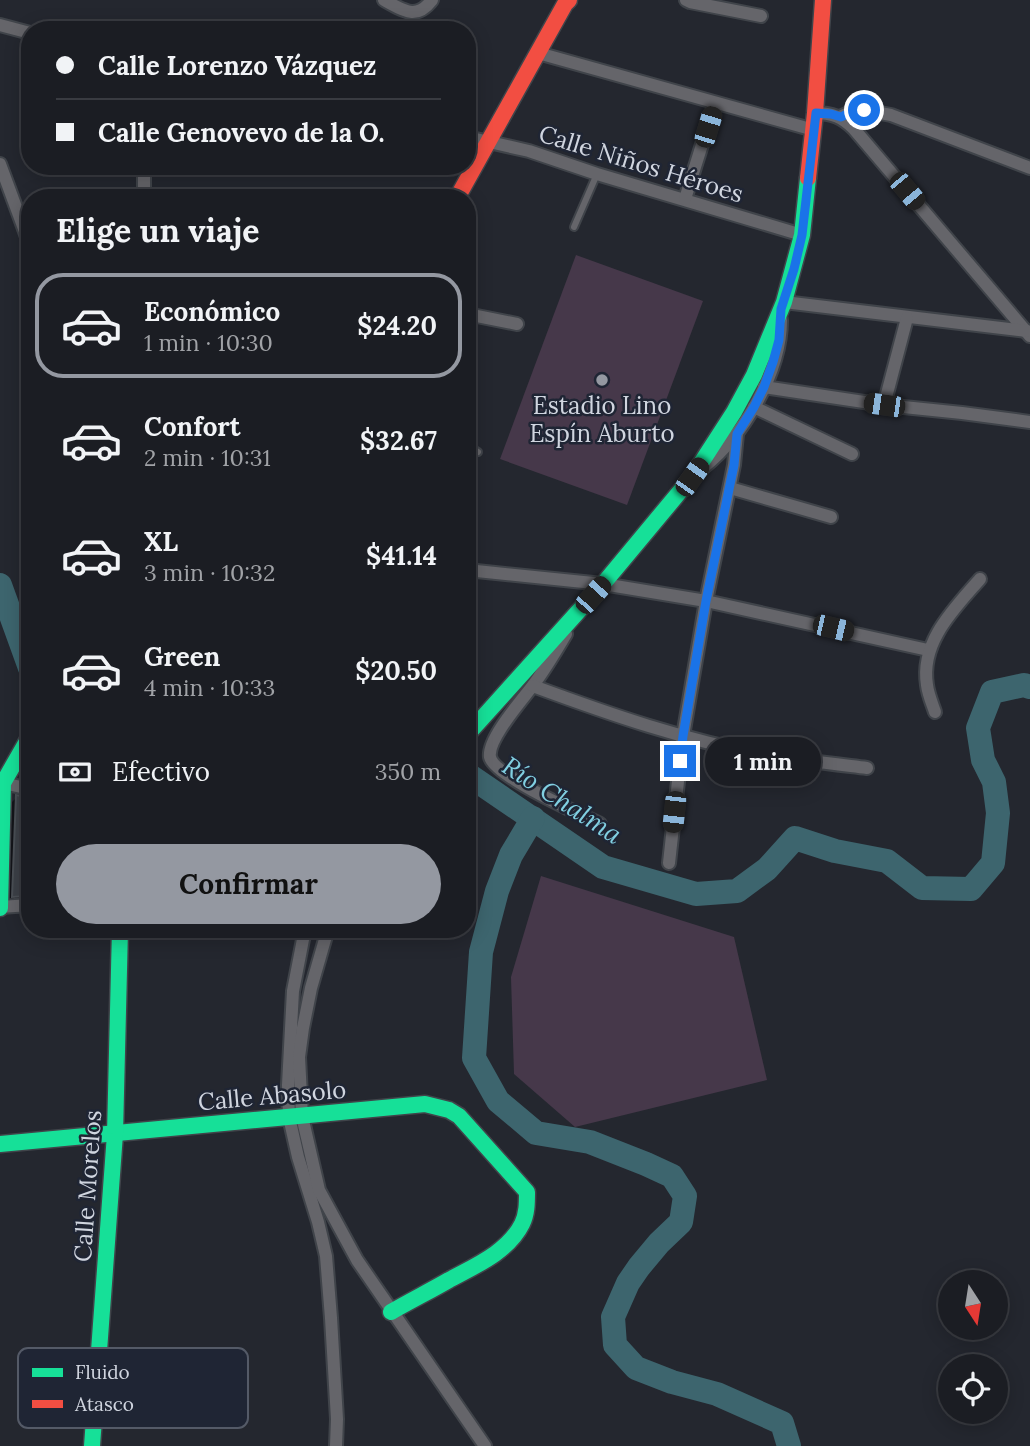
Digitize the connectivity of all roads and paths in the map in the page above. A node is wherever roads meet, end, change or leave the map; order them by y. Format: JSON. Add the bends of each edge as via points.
{"nodes":[{"id":1,"x":384,"y":0,"type":"edge"},
{"id":2,"x":686,"y":0,"type":"edge"},
{"id":3,"x":823,"y":0,"type":"edge"},
{"id":4,"x":431,"y":1,"type":"edge"},
{"id":5,"x":567,"y":1,"type":"edge"},
{"id":6,"x":761,"y":16,"type":"dead end"},
{"id":7,"x":0,"y":25,"type":"edge"},
{"id":8,"x":21,"y":31,"type":"edge"},
{"id":9,"x":538,"y":53,"type":"junction"},
{"id":10,"x":715,"y":103,"type":"junction"},
{"id":11,"x":816,"y":113,"type":"junction"},
{"id":12,"x":841,"y":117,"type":"junction"},
{"id":13,"x":814,"y":130,"type":"junction"},
{"id":14,"x":476,"y":139,"type":"edge"},
{"id":15,"x":488,"y":142,"type":"junction"},
{"id":16,"x":0,"y":164,"type":"edge"},
{"id":17,"x":476,"y":164,"type":"edge"},
{"id":18,"x":1030,"y":168,"type":"edge"},
{"id":19,"x":597,"y":174,"type":"junction"},
{"id":20,"x":685,"y":199,"type":"junction"},
{"id":21,"x":21,"y":219,"type":"edge"},
{"id":22,"x":574,"y":227,"type":"dead end"},
{"id":23,"x":802,"y":235,"type":"junction"},
{"id":24,"x":782,"y":305,"type":"junction"},
{"id":25,"x":476,"y":316,"type":"edge"},
{"id":26,"x":907,"y":318,"type":"junction"},
{"id":27,"x":517,"y":324,"type":"dead end"},
{"id":28,"x":1028,"y":334,"type":"edge"},
{"id":29,"x":764,"y":387,"type":"junction"},
{"id":30,"x":884,"y":405,"type":"junction"},
{"id":31,"x":754,"y":407,"type":"junction"},
{"id":32,"x":1030,"y":422,"type":"edge"},
{"id":33,"x":737,"y":434,"type":"junction"},
{"id":34,"x":852,"y":454,"type":"dead end"},
{"id":35,"x":692,"y":477,"type":"junction"},
{"id":36,"x":730,"y":488,"type":"junction"},
{"id":37,"x":831,"y":517,"type":"dead end"},
{"id":38,"x":476,"y":571,"type":"edge"},
{"id":39,"x":980,"y":579,"type":"dead end"},
{"id":40,"x":603,"y":584,"type":"junction"},
{"id":41,"x":706,"y":601,"type":"junction"},
{"id":42,"x":583,"y":606,"type":"junction"},
{"id":43,"x":928,"y":650,"type":"junction"},
{"id":44,"x":533,"y":686,"type":"junction"},
{"id":45,"x":935,"y":712,"type":"dead end"},
{"id":46,"x":476,"y":725,"type":"edge"},
{"id":47,"x":683,"y":736,"type":"junction"},
{"id":48,"x":21,"y":750,"type":"edge"},
{"id":49,"x":867,"y":768,"type":"dead end"},
{"id":50,"x":2,"y":780,"type":"edge"},
{"id":51,"x":21,"y":786,"type":"edge"},
{"id":52,"x":600,"y":824,"type":"dead end"},
{"id":53,"x":669,"y":863,"type":"dead end"},
{"id":54,"x":21,"y":906,"type":"edge"},
{"id":55,"x":0,"y":907,"type":"edge"},
{"id":56,"x":120,"y":938,"type":"edge"},
{"id":57,"x":303,"y":938,"type":"edge"},
{"id":58,"x":325,"y":938,"type":"edge"},
{"id":59,"x":296,"y":1116,"type":"junction"},
{"id":60,"x":116,"y":1133,"type":"junction"},
{"id":61,"x":0,"y":1144,"type":"edge"},
{"id":62,"x":313,"y":1190,"type":"junction"},
{"id":63,"x":391,"y":1312,"type":"junction"},
{"id":64,"x":100,"y":1348,"type":"edge"},
{"id":65,"x":93,"y":1428,"type":"edge"},
{"id":66,"x":92,"y":1446,"type":"edge"},
{"id":67,"x":336,"y":1446,"type":"edge"},
{"id":68,"x":485,"y":1446,"type":"edge"}],
"edges":[{"from":1,"to":4,"type":"street","via":[[412,13]]},
{"from":2,"to":6,"type":"street"},
{"from":3,"to":11,"type":"street"},
{"from":5,"to":9,"type":"street"},
{"from":7,"to":8,"type":"street"},
{"from":9,"to":10,"type":"street"},
{"from":9,"to":15,"type":"street"},
{"from":10,"to":13,"type":"street"},
{"from":10,"to":20,"type":"street"},
{"from":11,"to":12,"type":"street"},
{"from":11,"to":13,"type":"street"},
{"from":12,"to":18,"type":"street","via":[[855,110],[883,113]]},
{"from":12,"to":28,"type":"street"},
{"from":13,"to":23,"type":"street"},
{"from":14,"to":15,"type":"street","name":"Calle Niños Héroes"},
{"from":15,"to":17,"type":"street"},
{"from":15,"to":19,"type":"street","name":"Calle Niños Héroes"},
{"from":16,"to":21,"type":"street"},
{"from":19,"to":20,"type":"street","name":"Calle Niños Héroes"},
{"from":19,"to":22,"type":"lane"},
{"from":20,"to":23,"type":"street","name":"Calle Niños Héroes"},
{"from":23,"to":24,"type":"street"},
{"from":24,"to":26,"type":"street"},
{"from":24,"to":29,"type":"street","via":[[779,340]]},
{"from":24,"to":35,"type":"street","via":[[754,375]]},
{"from":25,"to":27,"type":"street"},
{"from":26,"to":28,"type":"street"},
{"from":26,"to":30,"type":"street"},
{"from":29,"to":30,"type":"street"},
{"from":29,"to":31,"type":"street"},
{"from":30,"to":32,"type":"street"},
{"from":31,"to":33,"type":"street"},
{"from":31,"to":34,"type":"street"},
{"from":33,"to":35,"type":"street"},
{"from":33,"to":36,"type":"street"},
{"from":35,"to":40,"type":"street"},
{"from":36,"to":37,"type":"street"},
{"from":36,"to":41,"type":"street"},
{"from":38,"to":40,"type":"street"},
{"from":39,"to":43,"type":"street","via":[[951,611]]},
{"from":40,"to":41,"type":"street"},
{"from":40,"to":42,"type":"street"},
{"from":41,"to":43,"type":"street"},
{"from":41,"to":47,"type":"street"},
{"from":42,"to":44,"type":"street"},
{"from":42,"to":46,"type":"street"},
{"from":43,"to":45,"type":"street","via":[[927,685]]},
{"from":44,"to":47,"type":"street"},
{"from":44,"to":52,"type":"street","via":[[496,737],[491,759],[527,788]]},
{"from":47,"to":49,"type":"street","via":[[765,754]]},
{"from":47,"to":53,"type":"street"},
{"from":48,"to":50,"type":"street"},
{"from":50,"to":51,"type":"street"},
{"from":50,"to":55,"type":"street"},
{"from":54,"to":55,"type":"street"},
{"from":56,"to":60,"type":"street","name":"Calle Morelos"},
{"from":57,"to":59,"type":"street","via":[[292,1005],[288,1085]]},
{"from":58,"to":59,"type":"street","via":[[303,1028]]},
{"from":59,"to":60,"type":"street","name":"Calle Abasolo"},
{"from":59,"to":62,"type":"street"},
{"from":59,"to":63,"type":"street","name":"Calle Abasolo","via":[[439,1106],[459,1116],[527,1192],[527,1213],[510,1241],[491,1257]]},
{"from":60,"to":61,"type":"street","name":"Calle Abasolo"},
{"from":60,"to":64,"type":"street","name":"Calle Morelos"},
{"from":62,"to":63,"type":"street"},
{"from":62,"to":67,"type":"street","via":[[326,1256]]},
{"from":63,"to":68,"type":"street"},
{"from":65,"to":66,"type":"street","name":"Calle Morelos"}]}
